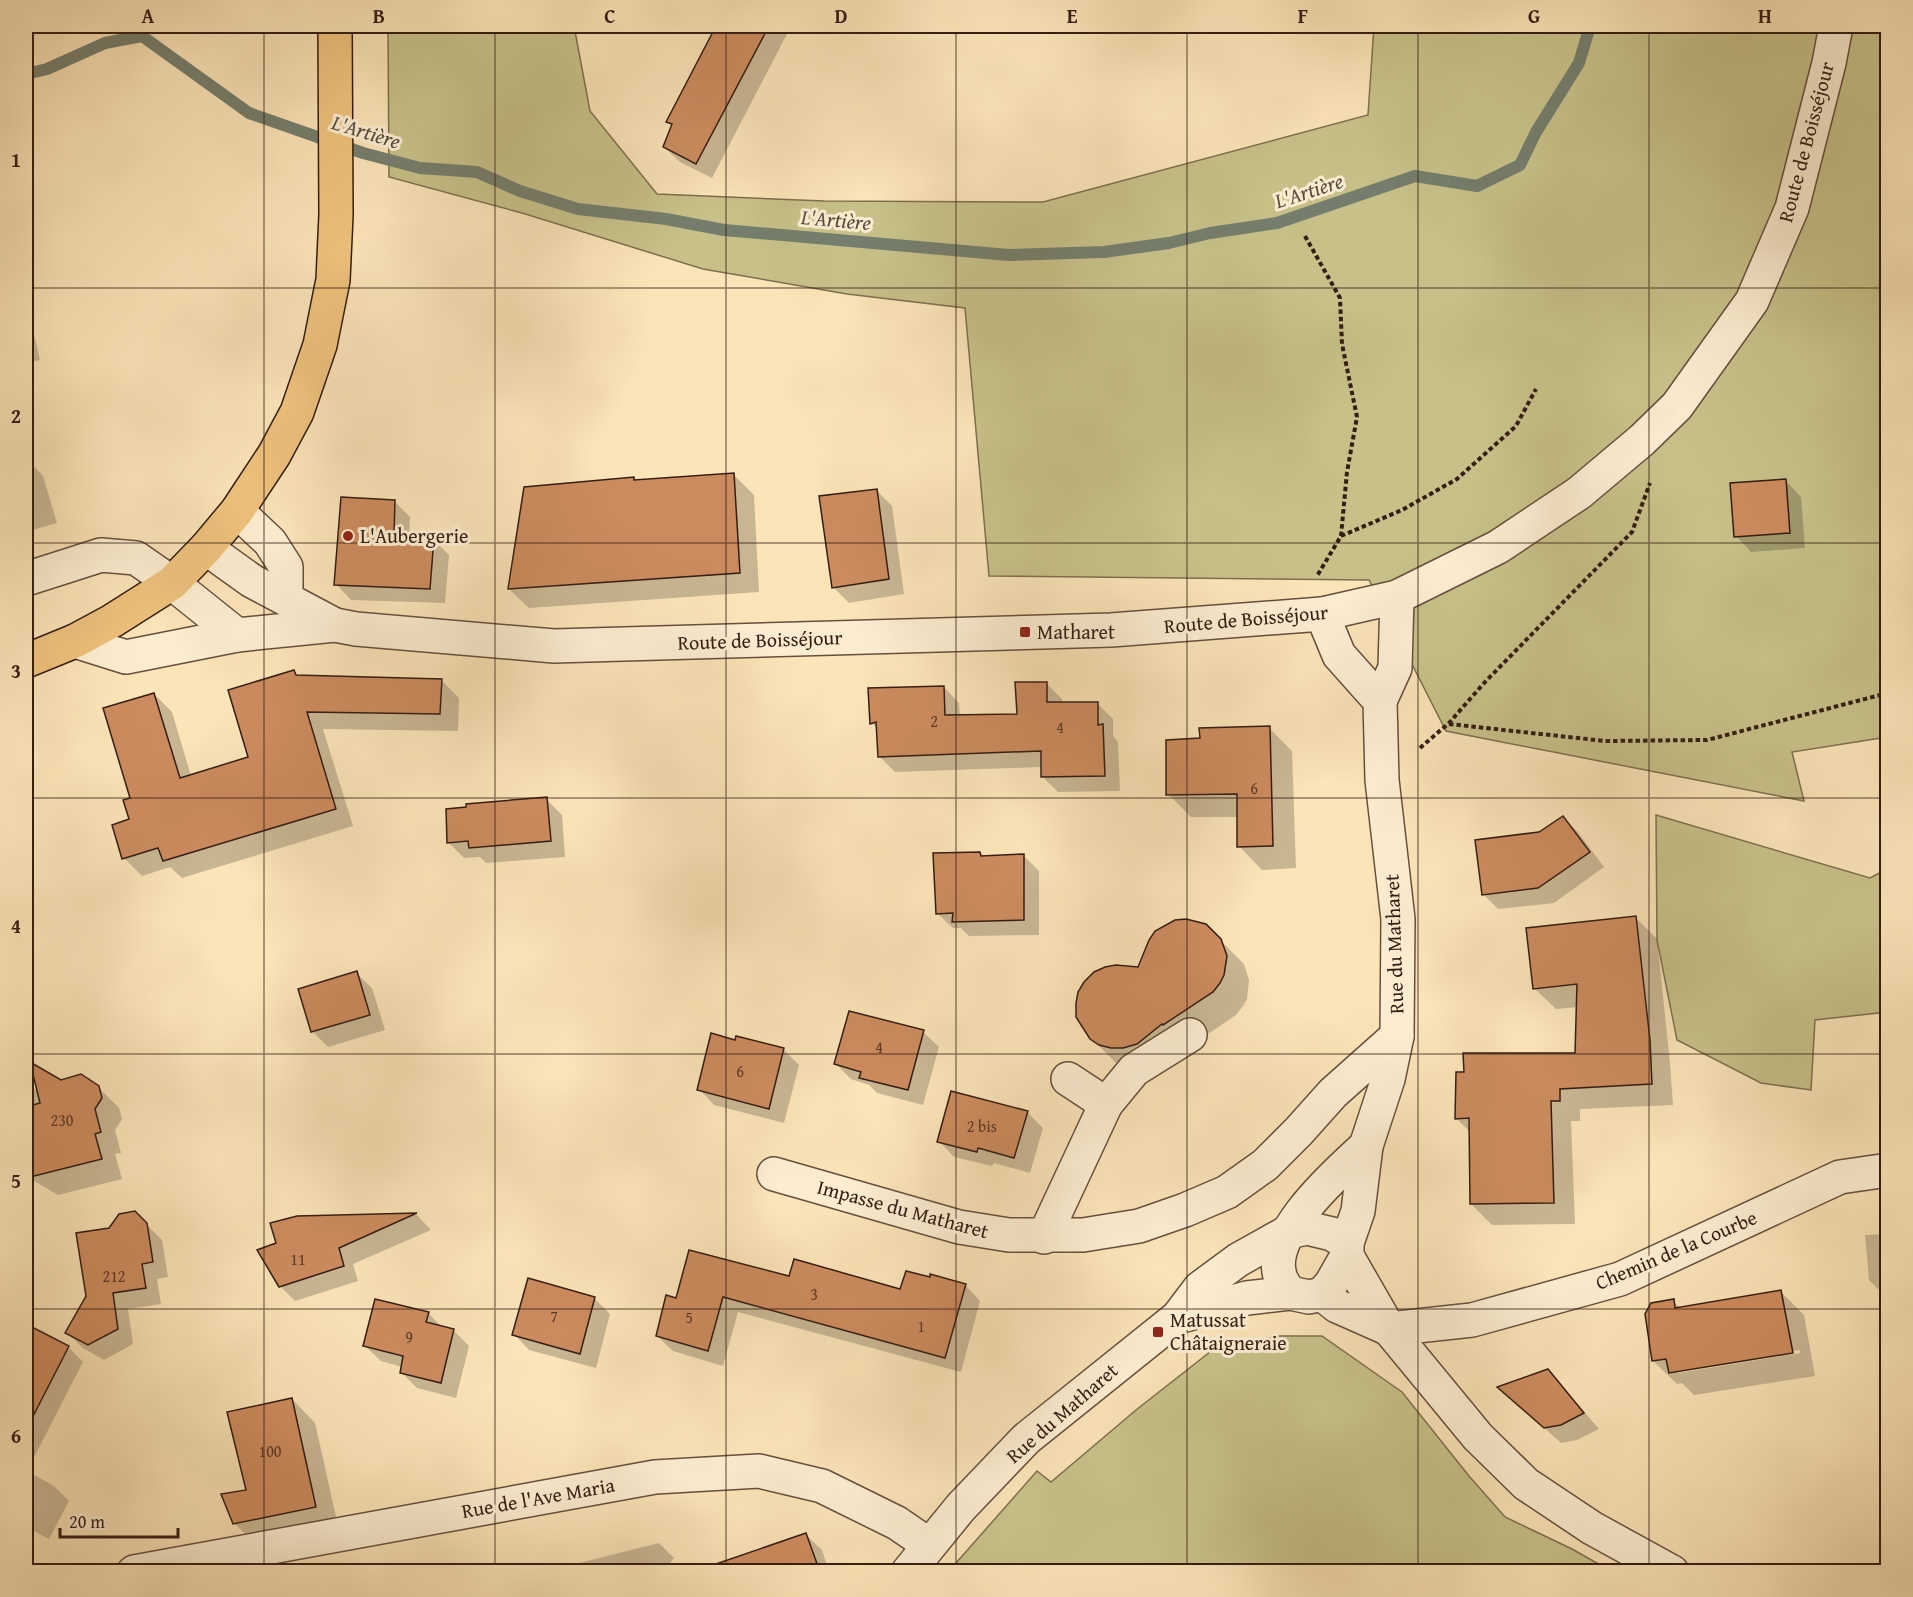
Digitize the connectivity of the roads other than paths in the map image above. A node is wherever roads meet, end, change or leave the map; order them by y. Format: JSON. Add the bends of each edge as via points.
{"nodes":[{"id":1,"x":335,"y":26,"type":"edge"},
{"id":2,"x":1836,"y":26,"type":"edge"},
{"id":3,"x":237,"y":511,"type":"junction"},
{"id":4,"x":206,"y":548,"type":"junction"},
{"id":5,"x":26,"y":579,"type":"edge"},
{"id":6,"x":172,"y":583,"type":"junction"},
{"id":7,"x":1397,"y":597,"type":"junction"},
{"id":8,"x":286,"y":598,"type":"junction"},
{"id":9,"x":1323,"y":614,"type":"junction"},
{"id":10,"x":335,"y":625,"type":"junction"},
{"id":11,"x":237,"y":635,"type":"junction"},
{"id":12,"x":75,"y":641,"type":"junction"},
{"id":13,"x":26,"y":661,"type":"edge"},
{"id":14,"x":1380,"y":701,"type":"junction"},
{"id":15,"x":1190,"y":1035,"type":"dead end"},
{"id":16,"x":1397,"y":1036,"type":"junction"},
{"id":17,"x":1068,"y":1079,"type":"dead end"},
{"id":18,"x":1106,"y":1104,"type":"junction"},
{"id":19,"x":1365,"y":1146,"type":"junction"},
{"id":20,"x":1887,"y":1170,"type":"edge"},
{"id":21,"x":774,"y":1174,"type":"dead end"},
{"id":22,"x":1288,"y":1232,"type":"junction"},
{"id":23,"x":1044,"y":1237,"type":"junction"},
{"id":24,"x":1347,"y":1249,"type":"junction"},
{"id":25,"x":1290,"y":1293,"type":"junction"},
{"id":26,"x":1322,"y":1294,"type":"junction"},
{"id":27,"x":1178,"y":1317,"type":"junction"},
{"id":28,"x":1389,"y":1329,"type":"junction"},
{"id":29,"x":928,"y":1545,"type":"junction"},
{"id":30,"x":134,"y":1572,"type":"edge"},
{"id":31,"x":908,"y":1572,"type":"edge"},
{"id":32,"x":1672,"y":1572,"type":"edge"}],
"edges":[{"from":1,"to":3,"type":"main road","via":[[333,280],[320,345],[297,412]]},
{"from":2,"to":7,"type":"street","name":"Route de Boisséjour","via":[[1792,208],[1752,301],[1677,406],[1579,493],[1498,547]]},
{"from":3,"to":4,"type":"main road"},
{"from":3,"to":8,"type":"street","via":[[270,543],[286,567]]},
{"from":4,"to":6,"type":"main road"},
{"from":4,"to":8,"type":"street","name":"Route de Boisséjour","via":[[243,575]]},
{"from":5,"to":6,"type":"street","via":[[101,555],[136,558]]},
{"from":6,"to":11,"type":"street"},
{"from":6,"to":12,"type":"main road"},
{"from":7,"to":9,"type":"street","name":"Route de Boisséjour"},
{"from":7,"to":14,"type":"street","name":"Rue du Matharet","via":[[1395,669]]},
{"from":8,"to":10,"type":"street","name":"Route de Boisséjour"},
{"from":9,"to":10,"type":"street","name":"Route de Boisséjour","via":[[1111,630],[554,646]]},
{"from":9,"to":14,"type":"street","via":[[1339,655]]},
{"from":10,"to":11,"type":"street","name":"Route de Boisséjour"},
{"from":11,"to":12,"type":"street","name":"Route de Boisséjour","via":[[126,657]]},
{"from":12,"to":13,"type":"main road"},
{"from":14,"to":16,"type":"street","name":"Rue du Matharet","via":[[1382,780],[1398,920]]},
{"from":15,"to":18,"type":"street","via":[[1134,1070]]},
{"from":16,"to":19,"type":"street","name":"Rue du Matharet","via":[[1388,1079]]},
{"from":16,"to":23,"type":"street","name":"Impasse du Matharet","via":[[1333,1093],[1265,1164],[1227,1192],[1138,1226]]},
{"from":17,"to":18,"type":"street"},
{"from":18,"to":23,"type":"street"},
{"from":19,"to":22,"type":"street","name":"Rue du Matharet","via":[[1314,1194]]},
{"from":19,"to":24,"type":"street","name":"Rue du Matharet","via":[[1358,1211]]},
{"from":20,"to":28,"type":"street","name":"Chemin de la Courbe","via":[[1840,1177],[1620,1279],[1472,1320]]},
{"from":21,"to":23,"type":"street","name":"Impasse du Matharet","via":[[959,1227]]},
{"from":22,"to":24,"type":"street","name":"Rue du Matharet","via":[[1319,1230]]},
{"from":22,"to":25,"type":"street","name":"Rue du Matharet","via":[[1280,1269],[1281,1280]]},
{"from":22,"to":27,"type":"street","name":"Rue du Matharet","via":[[1238,1260],[1200,1288]]},
{"from":24,"to":26,"type":"street","name":"Rue du Matharet"},
{"from":24,"to":28,"type":"street"},
{"from":25,"to":26,"type":"street","name":"Rue du Matharet","via":[[1309,1297]]},
{"from":25,"to":27,"type":"street","name":"Rue du Matharet","via":[[1247,1298]]},
{"from":26,"to":28,"type":"street","via":[[1337,1306]]},
{"from":27,"to":29,"type":"street","name":"Rue du Matharet","via":[[1026,1439]]},
{"from":28,"to":32,"type":"street","via":[[1478,1437],[1526,1484],[1592,1528]]},
{"from":29,"to":30,"type":"street","name":"Rue de l'Ave Maria","via":[[897,1523],[822,1486],[759,1471],[655,1477]]},
{"from":29,"to":31,"type":"street","name":"Rue du Matharet"}]}
